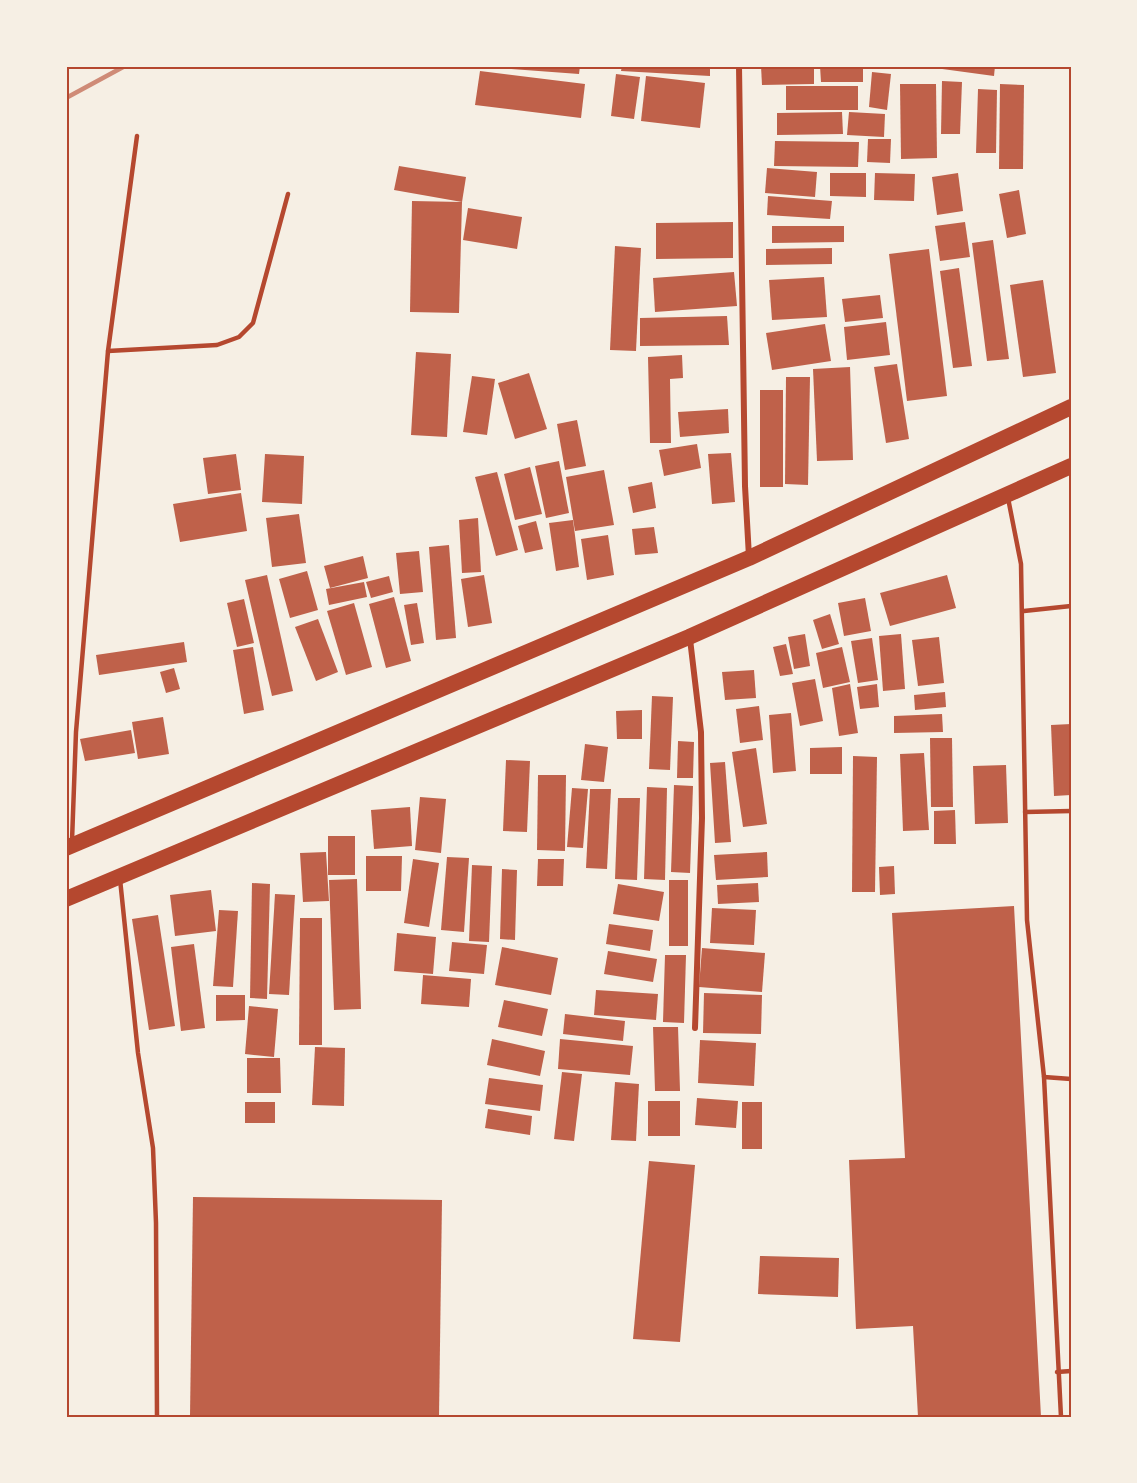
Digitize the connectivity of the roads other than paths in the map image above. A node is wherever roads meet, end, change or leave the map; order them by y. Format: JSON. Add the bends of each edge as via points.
{"nodes":[{"id":1,"x":739,"y":66,"type":"edge"},
{"id":2,"x":137,"y":136,"type":"dead end"},
{"id":3,"x":288,"y":194,"type":"dead end"},
{"id":4,"x":108,"y":351,"type":"junction"},
{"id":5,"x":1071,"y":407,"type":"edge"},
{"id":6,"x":1071,"y":466,"type":"edge"},
{"id":7,"x":1007,"y":494,"type":"junction"},
{"id":8,"x":749,"y":558,"type":"junction"},
{"id":9,"x":1071,"y":606,"type":"edge"},
{"id":10,"x":1024,"y":611,"type":"junction"},
{"id":11,"x":689,"y":637,"type":"junction"},
{"id":12,"x":1071,"y":811,"type":"edge"},
{"id":13,"x":1025,"y":812,"type":"junction"},
{"id":14,"x":69,"y":847,"type":"edge"},
{"id":15,"x":120,"y":878,"type":"junction"},
{"id":16,"x":66,"y":899,"type":"edge"},
{"id":17,"x":695,"y":1028,"type":"dead end"},
{"id":18,"x":1044,"y":1077,"type":"junction"},
{"id":19,"x":1071,"y":1079,"type":"edge"},
{"id":20,"x":1071,"y":1371,"type":"edge"},
{"id":21,"x":1057,"y":1372,"type":"junction"},
{"id":22,"x":157,"y":1417,"type":"edge"},
{"id":23,"x":1060,"y":1417,"type":"edge"}],
"edges":[{"from":1,"to":8,"type":"street"},
{"from":2,"to":4,"type":"lane"},
{"from":3,"to":4,"type":"lane","via":[[253,323],[239,337],[217,345]]},
{"from":4,"to":14,"type":"lane"},
{"from":5,"to":8,"type":"highway"},
{"from":6,"to":7,"type":"highway"},
{"from":7,"to":10,"type":"lane","via":[[1021,564]]},
{"from":7,"to":11,"type":"highway"},
{"from":8,"to":14,"type":"highway"},
{"from":9,"to":10,"type":"lane"},
{"from":10,"to":13,"type":"lane"},
{"from":11,"to":15,"type":"highway"},
{"from":11,"to":17,"type":"street","via":[[702,732]]},
{"from":12,"to":13,"type":"lane"},
{"from":13,"to":18,"type":"lane","via":[[1028,920]]},
{"from":15,"to":16,"type":"highway"},
{"from":15,"to":22,"type":"lane","via":[[138,1053],[153,1148]]},
{"from":18,"to":19,"type":"lane"},
{"from":18,"to":21,"type":"lane"},
{"from":20,"to":21,"type":"lane"},
{"from":21,"to":23,"type":"lane"}]}
